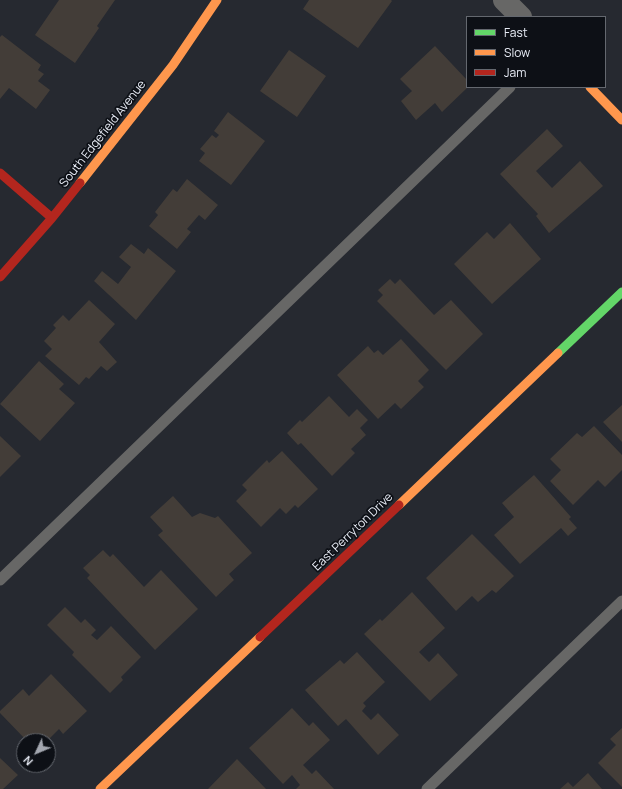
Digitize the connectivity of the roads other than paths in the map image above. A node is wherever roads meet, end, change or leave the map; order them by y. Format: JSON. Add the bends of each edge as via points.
{"nodes":[{"id":1,"x":217,"y":0,"type":"edge"},
{"id":2,"x":504,"y":0,"type":"edge"},
{"id":3,"x":520,"y":16,"type":"edge"},
{"id":4,"x":509,"y":88,"type":"edge"},
{"id":5,"x":591,"y":88,"type":"edge"},
{"id":6,"x":622,"y":120,"type":"edge"},
{"id":7,"x":0,"y":173,"type":"edge"},
{"id":8,"x":52,"y":218,"type":"junction"},
{"id":9,"x":0,"y":277,"type":"edge"},
{"id":10,"x":622,"y":292,"type":"edge"},
{"id":11,"x":0,"y":580,"type":"edge"},
{"id":12,"x":622,"y":600,"type":"edge"},
{"id":13,"x":100,"y":789,"type":"edge"},
{"id":14,"x":427,"y":789,"type":"edge"}],
"edges":[{"from":1,"to":8,"type":"street","name":"South Edgefield Avenue","via":[[174,65]]},
{"from":2,"to":3,"type":"street"},
{"from":4,"to":11,"type":"lane"},
{"from":5,"to":6,"type":"street"},
{"from":7,"to":8,"type":"street"},
{"from":8,"to":9,"type":"street","name":"South Edgefield Avenue"},
{"from":10,"to":13,"type":"street","name":"East Perryton Drive"},
{"from":12,"to":14,"type":"lane"}]}
